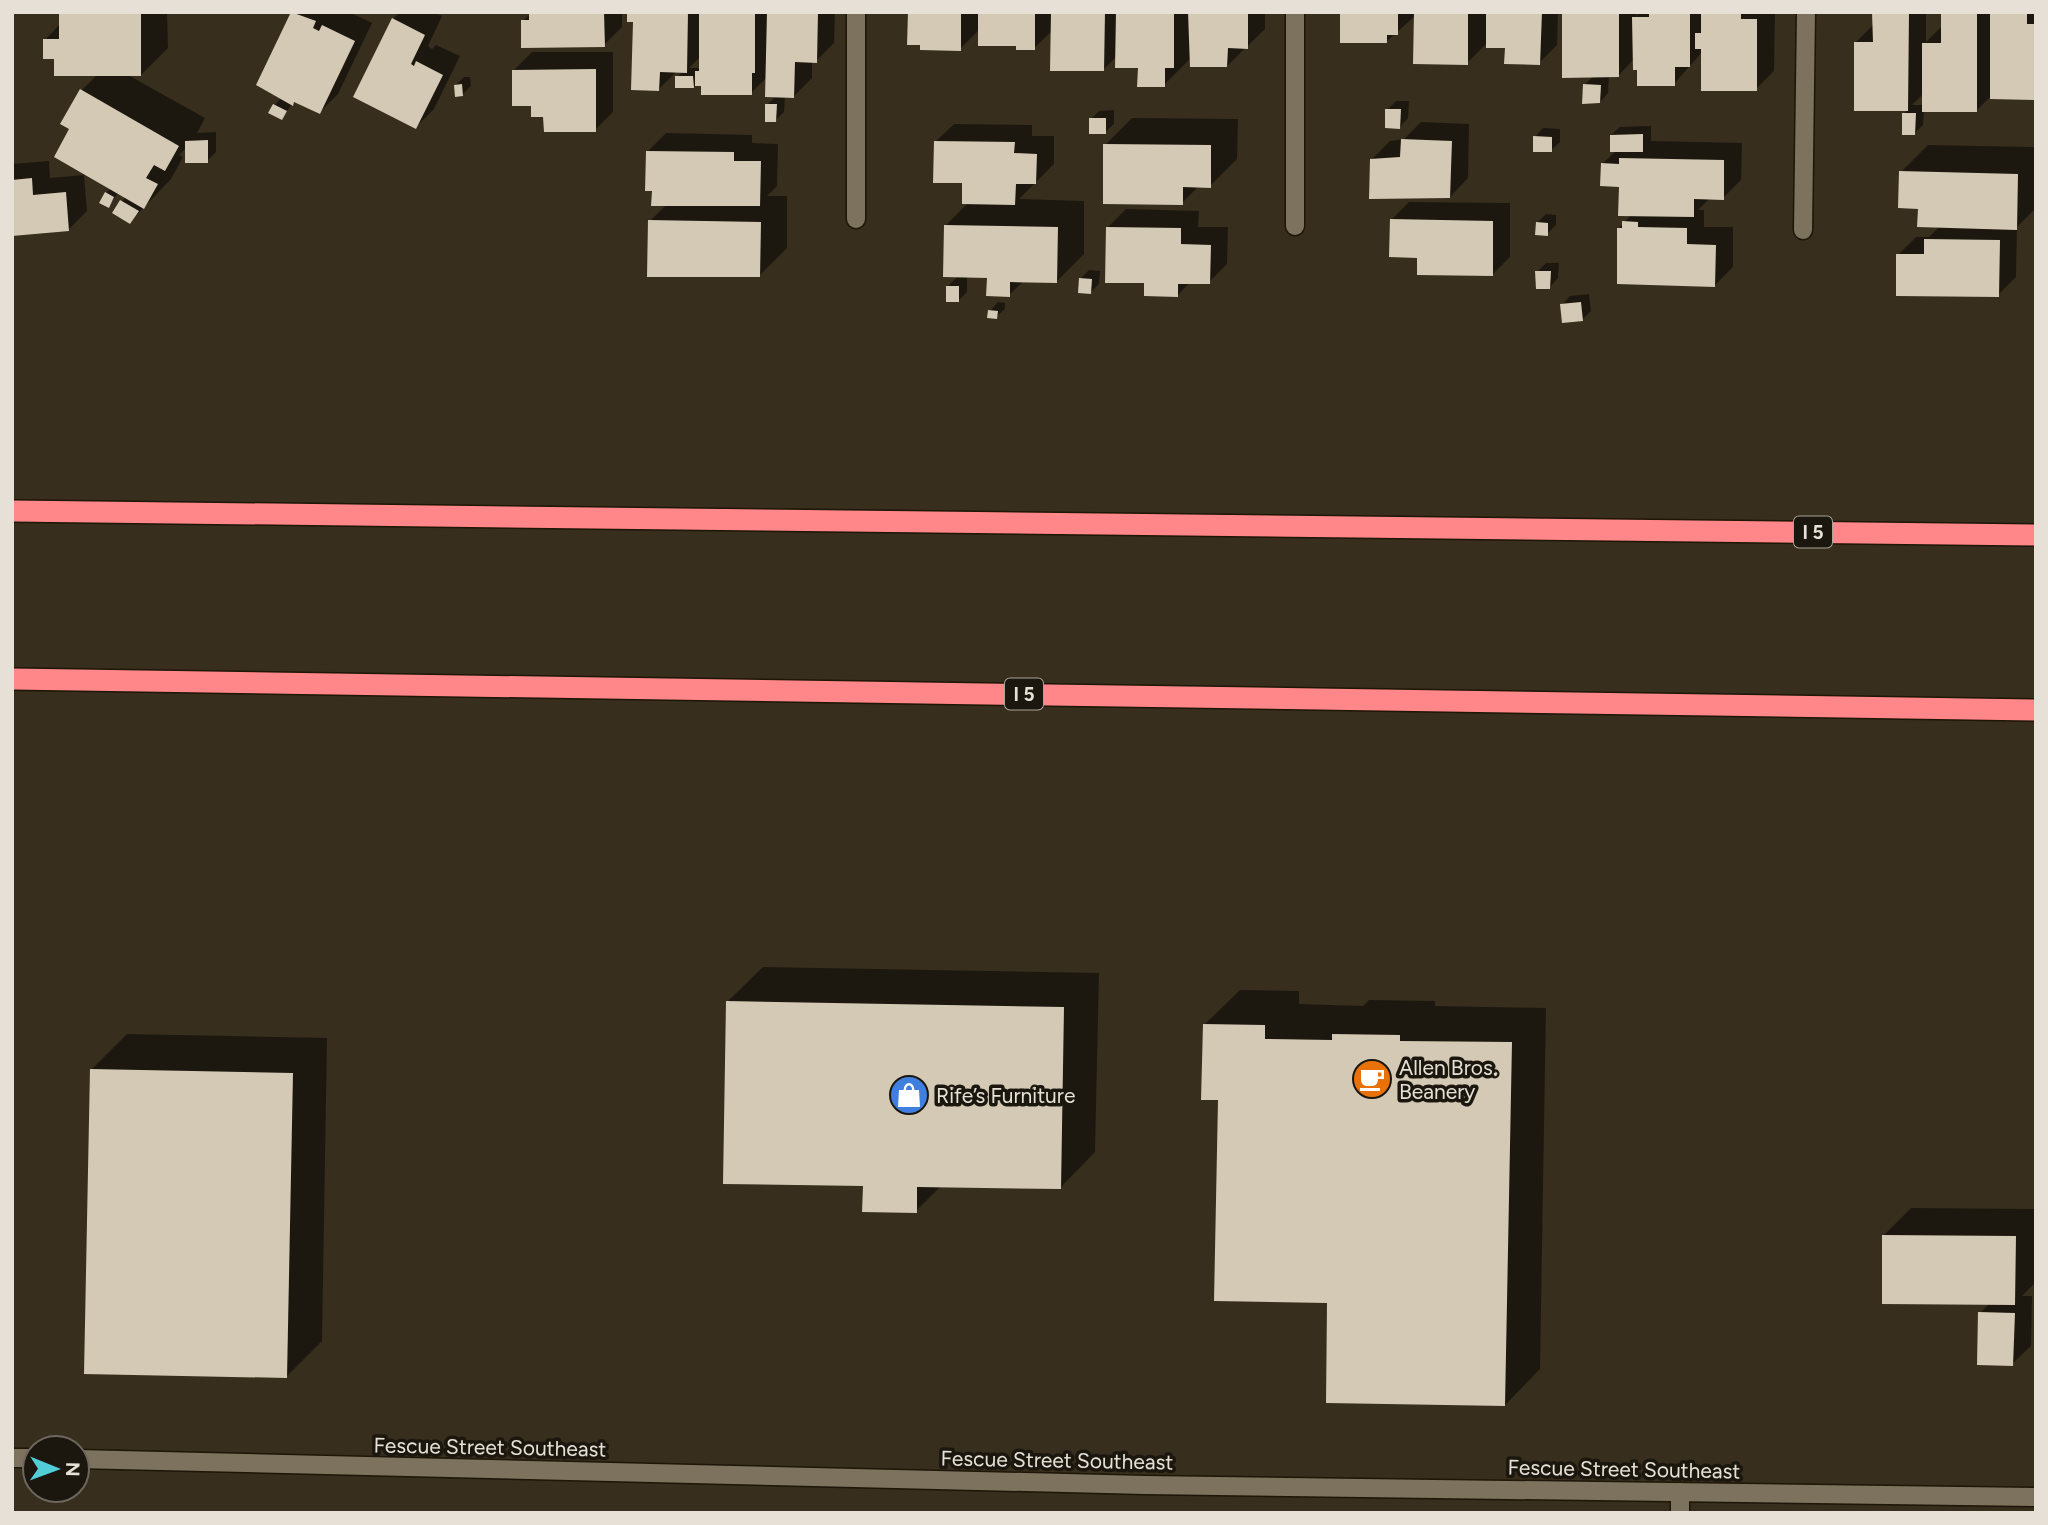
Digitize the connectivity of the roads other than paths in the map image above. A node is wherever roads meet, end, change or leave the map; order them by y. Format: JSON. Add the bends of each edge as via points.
{"nodes":[{"id":1,"x":856,"y":12,"type":"edge"},
{"id":2,"x":1295,"y":12,"type":"edge"},
{"id":3,"x":1806,"y":12,"type":"edge"},
{"id":4,"x":856,"y":219,"type":"dead end"},
{"id":5,"x":1295,"y":226,"type":"dead end"},
{"id":6,"x":1804,"y":230,"type":"dead end"},
{"id":7,"x":12,"y":511,"type":"edge"},
{"id":8,"x":2036,"y":535,"type":"edge"},
{"id":9,"x":12,"y":678,"type":"edge"},
{"id":10,"x":2036,"y":710,"type":"edge"},
{"id":11,"x":91,"y":1459,"type":"edge"},
{"id":12,"x":1680,"y":1492,"type":"junction"},
{"id":13,"x":2036,"y":1497,"type":"edge"},
{"id":14,"x":1680,"y":1513,"type":"edge"}],
"edges":[{"from":1,"to":4,"type":"street"},
{"from":2,"to":5,"type":"street"},
{"from":3,"to":6,"type":"street"},
{"from":7,"to":8,"type":"highway","number":"I 5"},
{"from":9,"to":10,"type":"highway","number":"I 5"},
{"from":11,"to":12,"type":"street","name":"Fescue Street Southeast","via":[[1159,1486]]},
{"from":12,"to":13,"type":"street","name":"Fescue Street Southeast"},
{"from":12,"to":14,"type":"street"}]}
